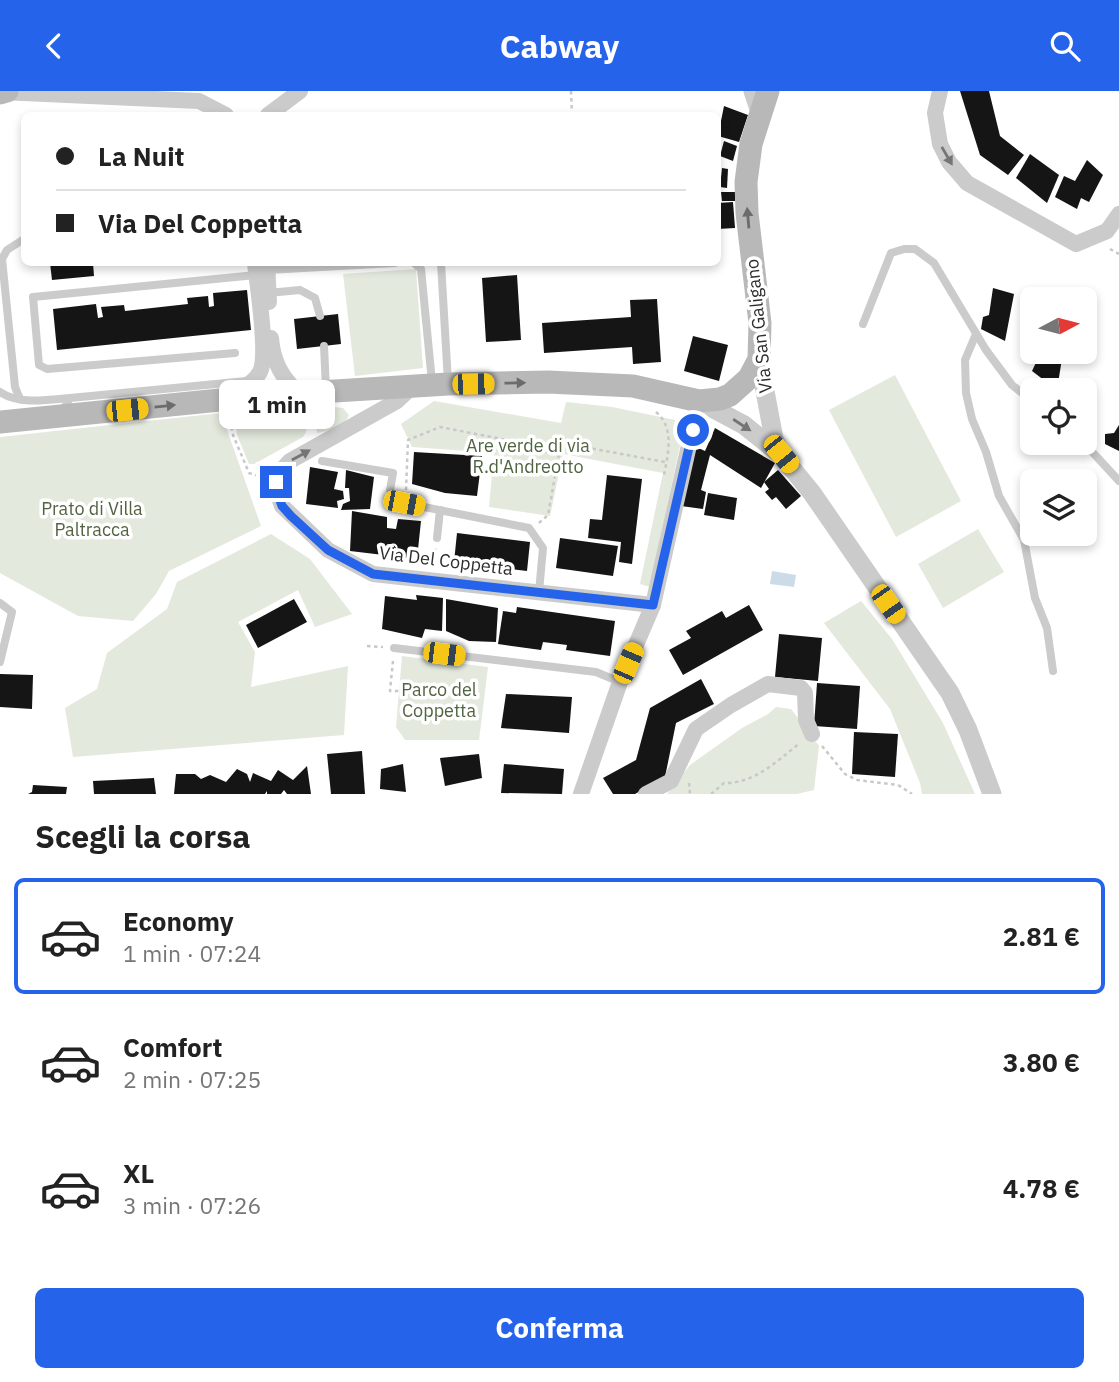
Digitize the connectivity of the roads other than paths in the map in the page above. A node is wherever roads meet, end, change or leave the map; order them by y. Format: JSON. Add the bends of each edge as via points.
{"nodes":[{"id":1,"x":300,"y":91,"type":"edge"},
{"id":2,"x":940,"y":91,"type":"edge"},
{"id":3,"x":3,"y":92,"type":"edge"},
{"id":4,"x":760,"y":98,"type":"edge"},
{"id":5,"x":220,"y":112,"type":"edge"},
{"id":6,"x":272,"y":112,"type":"edge"},
{"id":7,"x":1119,"y":214,"type":"edge"},
{"id":8,"x":21,"y":241,"type":"edge"},
{"id":9,"x":294,"y":266,"type":"edge"},
{"id":10,"x":418,"y":266,"type":"edge"},
{"id":11,"x":441,"y":266,"type":"edge"},
{"id":12,"x":261,"y":267,"type":"edge"},
{"id":13,"x":268,"y":293,"type":"junction"},
{"id":14,"x":320,"y":316,"type":"dead end"},
{"id":15,"x":863,"y":324,"type":"dead end"},
{"id":16,"x":976,"y":334,"type":"junction"},
{"id":17,"x":324,"y":346,"type":"dead end"},
{"id":18,"x":235,"y":353,"type":"dead end"},
{"id":19,"x":759,"y":359,"type":"junction"},
{"id":20,"x":254,"y":380,"type":"junction"},
{"id":21,"x":431,"y":385,"type":"junction"},
{"id":22,"x":0,"y":392,"type":"edge"},
{"id":23,"x":326,"y":392,"type":"junction"},
{"id":24,"x":1020,"y":392,"type":"edge"},
{"id":25,"x":299,"y":394,"type":"junction"},
{"id":26,"x":20,"y":399,"type":"junction"},
{"id":27,"x":214,"y":401,"type":"junction"},
{"id":28,"x":699,"y":401,"type":"junction"},
{"id":29,"x":64,"y":407,"type":"junction"},
{"id":30,"x":0,"y":422,"type":"edge"},
{"id":31,"x":781,"y":454,"type":"junction"},
{"id":32,"x":1095,"y":455,"type":"edge"},
{"id":33,"x":322,"y":461,"type":"dead end"},
{"id":34,"x":1119,"y":481,"type":"edge"},
{"id":35,"x":440,"y":510,"type":"junction"},
{"id":36,"x":437,"y":538,"type":"road end"},
{"id":37,"x":539,"y":592,"type":"junction"},
{"id":38,"x":0,"y":603,"type":"edge"},
{"id":39,"x":653,"y":605,"type":"junction"},
{"id":40,"x":394,"y":648,"type":"road end"},
{"id":41,"x":0,"y":662,"type":"edge"},
{"id":42,"x":1053,"y":671,"type":"dead end"},
{"id":43,"x":620,"y":682,"type":"junction"},
{"id":44,"x":812,"y":734,"type":"road end"},
{"id":45,"x":580,"y":794,"type":"edge"},
{"id":46,"x":646,"y":794,"type":"edge"},
{"id":47,"x":992,"y":794,"type":"edge"}],
"edges":[{"from":1,"to":6,"type":"street"},
{"from":2,"to":7,"type":"street","one_way":true,"via":[[935,113],[940,144],[967,183],[1076,244],[1107,231]]},
{"from":3,"to":5,"type":"street","via":[[198,101]]},
{"from":19,"to":4,"type":"main road","name":"Via San Galigano","one_way":true,"via":[[760,323],[746,182]]},
{"from":8,"to":26,"type":"lane","via":[[2,259]]},
{"from":9,"to":12,"type":"lane"},
{"from":10,"to":21,"type":"lane"},
{"from":11,"to":21,"type":"lane"},
{"from":12,"to":13,"type":"street"},
{"from":12,"to":18,"type":"lane","via":[[33,297],[39,365],[47,369]]},
{"from":12,"to":20,"type":"street","via":[[262,370]]},
{"from":13,"to":14,"type":"lane","via":[[300,290],[315,298]]},
{"from":13,"to":25,"type":"street","via":[[273,355],[285,380]]},
{"from":15,"to":16,"type":"lane","via":[[891,253],[915,249],[934,263]]},
{"from":16,"to":24,"type":"lane"},
{"from":16,"to":42,"type":"lane","via":[[965,360],[965,393],[999,496],[1024,541],[1035,598],[1047,628]]},
{"from":17,"to":23,"type":"lane"},
{"from":19,"to":28,"type":"main road","via":[[749,379],[730,395]]},
{"from":19,"to":31,"type":"street","name":"Via San Galigano"},
{"from":20,"to":27,"type":"street"},
{"from":20,"to":29,"type":"lane"},
{"from":21,"to":23,"type":"main road"},
{"from":21,"to":28,"type":"main road","one_way":true,"via":[[548,382],[633,386]]},
{"from":37,"to":21,"type":"street","name":"Via Del Coppetta","one_way":true,"via":[[373,574],[328,550],[282,506],[276,482],[290,461]]},
{"from":22,"to":26,"type":"lane"},
{"from":23,"to":25,"type":"main road"},
{"from":25,"to":27,"type":"main road"},
{"from":26,"to":29,"type":"lane"},
{"from":29,"to":27,"type":"main road","one_way":true},
{"from":28,"to":31,"type":"street","one_way":true,"via":[[744,425]]},
{"from":28,"to":39,"type":"street"},
{"from":29,"to":30,"type":"main road"},
{"from":31,"to":47,"type":"street","name":"Via San Galigano","via":[[950,693]]},
{"from":32,"to":34,"type":"lane"},
{"from":33,"to":35,"type":"lane","via":[[393,473],[390,490],[396,500]]},
{"from":35,"to":36,"type":"lane"},
{"from":35,"to":37,"type":"lane","via":[[529,528],[543,548]]},
{"from":37,"to":39,"type":"street","name":"Via Del Coppetta"},
{"from":38,"to":41,"type":"lane","via":[[12,612]]},
{"from":39,"to":43,"type":"street"},
{"from":40,"to":43,"type":"lane","via":[[596,672]]},
{"from":43,"to":45,"type":"street"},
{"from":44,"to":46,"type":"street","via":[[801,688],[768,684],[696,729],[671,781]]}]}
